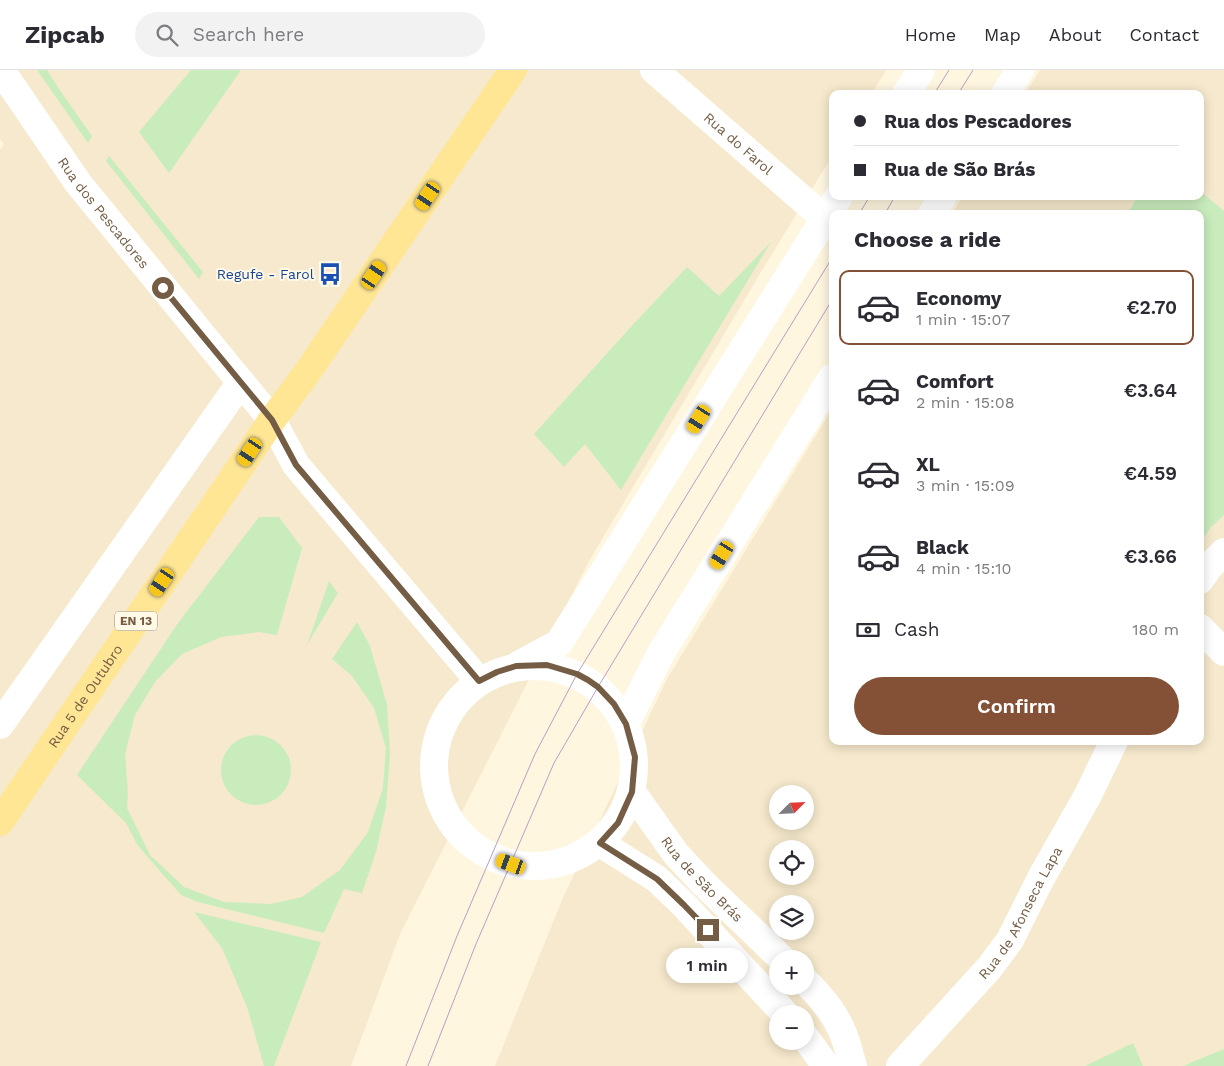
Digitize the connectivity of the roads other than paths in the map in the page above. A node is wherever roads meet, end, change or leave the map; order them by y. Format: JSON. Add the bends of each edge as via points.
{"nodes":[{"id":1,"x":1,"y":70,"type":"edge"},
{"id":2,"x":513,"y":70,"type":"edge"},
{"id":3,"x":654,"y":70,"type":"edge"},
{"id":4,"x":921,"y":70,"type":"edge"},
{"id":5,"x":1020,"y":70,"type":"edge"},
{"id":6,"x":908,"y":90,"type":"edge"},
{"id":7,"x":1008,"y":90,"type":"edge"},
{"id":8,"x":831,"y":207,"type":"edge"},
{"id":9,"x":829,"y":210,"type":"edge"},
{"id":10,"x":241,"y":382,"type":"junction"},
{"id":11,"x":829,"y":383,"type":"edge"},
{"id":12,"x":272,"y":420,"type":"junction"},
{"id":13,"x":1224,"y":552,"type":"edge"},
{"id":14,"x":1204,"y":574,"type":"edge"},
{"id":15,"x":1204,"y":632,"type":"edge"},
{"id":16,"x":1224,"y":652,"type":"edge"},
{"id":17,"x":516,"y":666,"type":"junction"},
{"id":18,"x":479,"y":681,"type":"junction"},
{"id":19,"x":626,"y":724,"type":"junction"},
{"id":20,"x":0,"y":725,"type":"edge"},
{"id":21,"x":1112,"y":745,"type":"edge"},
{"id":22,"x":632,"y":792,"type":"junction"},
{"id":23,"x":0,"y":822,"type":"edge"},
{"id":24,"x":600,"y":843,"type":"junction"},
{"id":25,"x":773,"y":950,"type":"edge"},
{"id":26,"x":814,"y":990,"type":"edge"},
{"id":27,"x":777,"y":1005,"type":"edge"},
{"id":28,"x":814,"y":1049,"type":"edge"},
{"id":29,"x":826,"y":1066,"type":"edge"},
{"id":30,"x":853,"y":1066,"type":"edge"},
{"id":31,"x":900,"y":1066,"type":"edge"}],
"edges":[{"from":1,"to":10,"type":"street","name":"Rua dos Pescadores","via":[[78,183]]},
{"from":2,"to":12,"type":"main road","number":"EN 13","via":[[310,370]]},
{"from":3,"to":8,"type":"street","name":"Rua do Farol"},
{"from":4,"to":6,"type":"street"},
{"from":5,"to":7,"type":"street"},
{"from":9,"to":17,"type":"street","via":[[559,643]]},
{"from":10,"to":12,"type":"street","name":"Rua dos Pescadores"},
{"from":10,"to":20,"type":"street"},
{"from":11,"to":19,"type":"street","via":[[661,653]]},
{"from":12,"to":18,"type":"street","via":[[296,465]]},
{"from":12,"to":23,"type":"main road","name":"Rua 5 de Outubro","number":"EN 13"},
{"from":13,"to":14,"type":"street"},
{"from":15,"to":16,"type":"street"},
{"from":17,"to":18,"type":"street"},
{"from":17,"to":19,"type":"street","via":[[547,665],[577,674],[598,687]]},
{"from":18,"to":24,"type":"street","via":[[456,702],[440,729],[434,760],[437,792],[450,821],[468,841],[490,857],[511,864],[552,865],[578,857]]},
{"from":19,"to":22,"type":"street","via":[[635,757]]},
{"from":21,"to":31,"type":"street","name":"Rua de Afonseca Lapa","via":[[1010,940]]},
{"from":22,"to":24,"type":"street","via":[[618,823]]},
{"from":22,"to":25,"type":"street","name":"Rua de São Brás","via":[[676,854]]},
{"from":24,"to":27,"type":"street","via":[[657,879]]},
{"from":26,"to":30,"type":"street","via":[[844,1034]]},
{"from":28,"to":29,"type":"street"}]}
